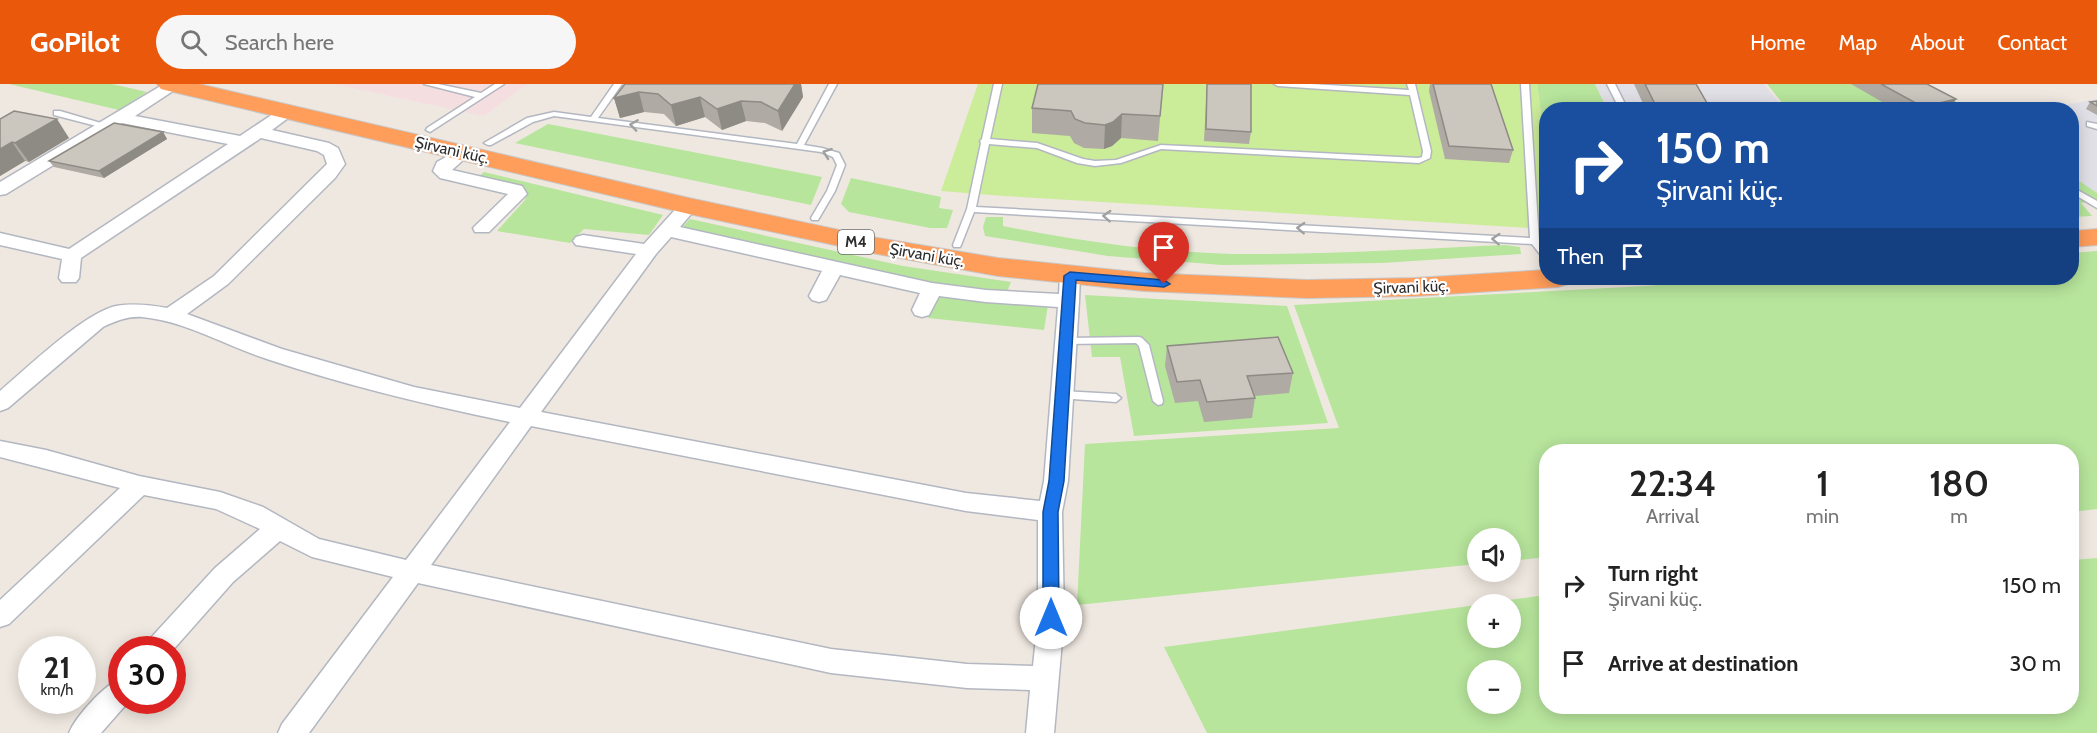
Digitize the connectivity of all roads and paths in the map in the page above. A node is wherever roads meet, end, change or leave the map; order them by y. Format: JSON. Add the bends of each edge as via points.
{"nodes":[{"id":1,"x":231,"y":84,"type":"edge"},
{"id":2,"x":428,"y":84,"type":"edge"},
{"id":3,"x":500,"y":84,"type":"edge"},
{"id":4,"x":618,"y":84,"type":"edge"},
{"id":5,"x":833,"y":84,"type":"edge"},
{"id":6,"x":998,"y":84,"type":"edge"},
{"id":7,"x":1278,"y":84,"type":"edge"},
{"id":8,"x":1525,"y":84,"type":"edge"},
{"id":9,"x":1611,"y":84,"type":"edge"},
{"id":10,"x":171,"y":85,"type":"edge"},
{"id":11,"x":1412,"y":88,"type":"edge"},
{"id":12,"x":482,"y":96,"type":"junction"},
{"id":13,"x":1620,"y":102,"type":"edge"},
{"id":14,"x":288,"y":112,"type":"junction"},
{"id":15,"x":57,"y":114,"type":"dead end"},
{"id":16,"x":593,"y":119,"type":"junction"},
{"id":17,"x":114,"y":122,"type":"junction"},
{"id":18,"x":430,"y":130,"type":"junction"},
{"id":19,"x":250,"y":137,"type":"junction"},
{"id":20,"x":984,"y":141,"type":"junction"},
{"id":21,"x":488,"y":143,"type":"junction"},
{"id":22,"x":799,"y":147,"type":"junction"},
{"id":23,"x":462,"y":153,"type":"junction"},
{"id":24,"x":0,"y":190,"type":"edge"},
{"id":25,"x":2079,"y":194,"type":"edge"},
{"id":26,"x":2097,"y":205,"type":"edge"},
{"id":27,"x":689,"y":206,"type":"junction"},
{"id":28,"x":971,"y":209,"type":"junction"},
{"id":29,"x":814,"y":218,"type":"junction"},
{"id":30,"x":2097,"y":222,"type":"edge"},
{"id":31,"x":2079,"y":223,"type":"edge"},
{"id":32,"x":482,"y":228,"type":"dead end"},
{"id":33,"x":666,"y":230,"type":"junction"},
{"id":34,"x":1539,"y":231,"type":"edge"},
{"id":35,"x":2097,"y":237,"type":"edge"},
{"id":36,"x":2079,"y":238,"type":"edge"},
{"id":37,"x":0,"y":239,"type":"edge"},
{"id":38,"x":583,"y":241,"type":"dead end"},
{"id":39,"x":957,"y":246,"type":"junction"},
{"id":40,"x":649,"y":249,"type":"junction"},
{"id":41,"x":1539,"y":252,"type":"edge"},
{"id":42,"x":1539,"y":252,"type":"edge"},
{"id":43,"x":72,"y":256,"type":"junction"},
{"id":44,"x":834,"y":267,"type":"junction"},
{"id":45,"x":69,"y":278,"type":"dead end"},
{"id":46,"x":1539,"y":279,"type":"edge"},
{"id":47,"x":1070,"y":288,"type":"junction"},
{"id":48,"x":932,"y":289,"type":"junction"},
{"id":49,"x":819,"y":296,"type":"dead end"},
{"id":50,"x":922,"y":310,"type":"dead end"},
{"id":51,"x":171,"y":315,"type":"junction"},
{"id":52,"x":1067,"y":341,"type":"junction"},
{"id":53,"x":1062,"y":395,"type":"junction"},
{"id":54,"x":1116,"y":398,"type":"dead end"},
{"id":55,"x":1158,"y":401,"type":"dead end"},
{"id":56,"x":0,"y":403,"type":"edge"},
{"id":57,"x":525,"y":417,"type":"junction"},
{"id":58,"x":0,"y":449,"type":"edge"},
{"id":59,"x":140,"y":485,"type":"junction"},
{"id":60,"x":1050,"y":512,"type":"junction"},
{"id":61,"x":279,"y":527,"type":"junction"},
{"id":62,"x":410,"y":571,"type":"junction"},
{"id":63,"x":0,"y":616,"type":"edge"},
{"id":64,"x":170,"y":636,"type":"edge"},
{"id":65,"x":1044,"y":678,"type":"junction"},
{"id":66,"x":108,"y":705,"type":"edge"},
{"id":67,"x":82,"y":733,"type":"edge"},
{"id":68,"x":292,"y":733,"type":"edge"},
{"id":69,"x":1040,"y":733,"type":"edge"}],
"edges":[{"from":1,"to":18,"type":"highway","number":"M4"},
{"from":2,"to":12,"type":"lane"},
{"from":3,"to":12,"type":"lane"},
{"from":4,"to":16,"type":"lane"},
{"from":5,"to":22,"type":"lane"},
{"from":6,"to":20,"type":"lane"},
{"from":7,"to":11,"type":"lane"},
{"from":8,"to":34,"type":"lane"},
{"from":9,"to":13,"type":"lane"},
{"from":10,"to":14,"type":"highway","name":"Şirvani küç.","number":"M4"},
{"from":10,"to":17,"type":"street"},
{"from":11,"to":20,"type":"lane","via":[[1427,151],[1426,158],[1419,160],[1161,147],[1125,160],[1093,164],[1029,143]]},
{"from":12,"to":18,"type":"lane"},
{"from":14,"to":19,"type":"street"},
{"from":14,"to":23,"type":"highway","name":"Şirvani küç.","number":"M4"},
{"from":15,"to":17,"type":"lane"},
{"from":16,"to":21,"type":"lane","via":[[543,115]]},
{"from":22,"to":16,"type":"lane","one_way":true},
{"from":17,"to":19,"type":"street"},
{"from":17,"to":24,"type":"street"},
{"from":18,"to":21,"type":"highway","number":"M4"},
{"from":19,"to":43,"type":"street"},
{"from":19,"to":51,"type":"street","via":[[323,147],[332,152],[336,164],[221,280]]},
{"from":20,"to":28,"type":"lane"},
{"from":21,"to":29,"type":"highway","number":"M4"},
{"from":29,"to":22,"type":"lane","one_way":true,"via":[[841,165],[836,155]]},
{"from":23,"to":27,"type":"highway","name":"Şirvani küç.","number":"M4"},
{"from":23,"to":32,"type":"street","via":[[443,166],[442,171],[516,190],[518,194]]},
{"from":25,"to":26,"type":"lane"},
{"from":27,"to":33,"type":"street"},
{"from":27,"to":47,"type":"highway","name":"Şirvani küç.","number":"M4"},
{"from":28,"to":39,"type":"lane"},
{"from":41,"to":28,"type":"lane","one_way":true},
{"from":29,"to":39,"type":"highway","number":"M4"},
{"from":30,"to":31,"type":"highway"},
{"from":33,"to":40,"type":"street"},
{"from":33,"to":44,"type":"street"},
{"from":35,"to":36,"type":"highway"},
{"from":37,"to":43,"type":"street"},
{"from":38,"to":40,"type":"street"},
{"from":39,"to":42,"type":"highway","number":"M4","via":[[1143,268],[1372,275]]},
{"from":40,"to":57,"type":"street"},
{"from":43,"to":45,"type":"street"},
{"from":44,"to":48,"type":"street"},
{"from":44,"to":49,"type":"street"},
{"from":46,"to":47,"type":"highway","name":"Şirvani küç.","number":"M4","via":[[1415,287]]},
{"from":47,"to":48,"type":"street","via":[[986,296]]},
{"from":47,"to":52,"type":"street"},
{"from":48,"to":50,"type":"street"},
{"from":51,"to":56,"type":"street","via":[[140,310],[116,313],[96,322]]},
{"from":51,"to":57,"type":"street","via":[[274,354],[403,392]]},
{"from":52,"to":53,"type":"street"},
{"from":52,"to":55,"type":"lane","via":[[1139,340],[1144,345]]},
{"from":53,"to":54,"type":"lane"},
{"from":53,"to":60,"type":"street"},
{"from":57,"to":60,"type":"street","via":[[966,502]]},
{"from":57,"to":62,"type":"street"},
{"from":58,"to":59,"type":"street"},
{"from":59,"to":61,"type":"street","via":[[220,501]]},
{"from":59,"to":63,"type":"street"},
{"from":60,"to":65,"type":"street","via":[[1051,618]]},
{"from":61,"to":62,"type":"street","via":[[312,547]]},
{"from":61,"to":64,"type":"street","via":[[224,575]]},
{"from":62,"to":65,"type":"street","via":[[831,661],[967,676]]},
{"from":62,"to":68,"type":"street"},
{"from":65,"to":69,"type":"street"},
{"from":66,"to":67,"type":"street"}]}
